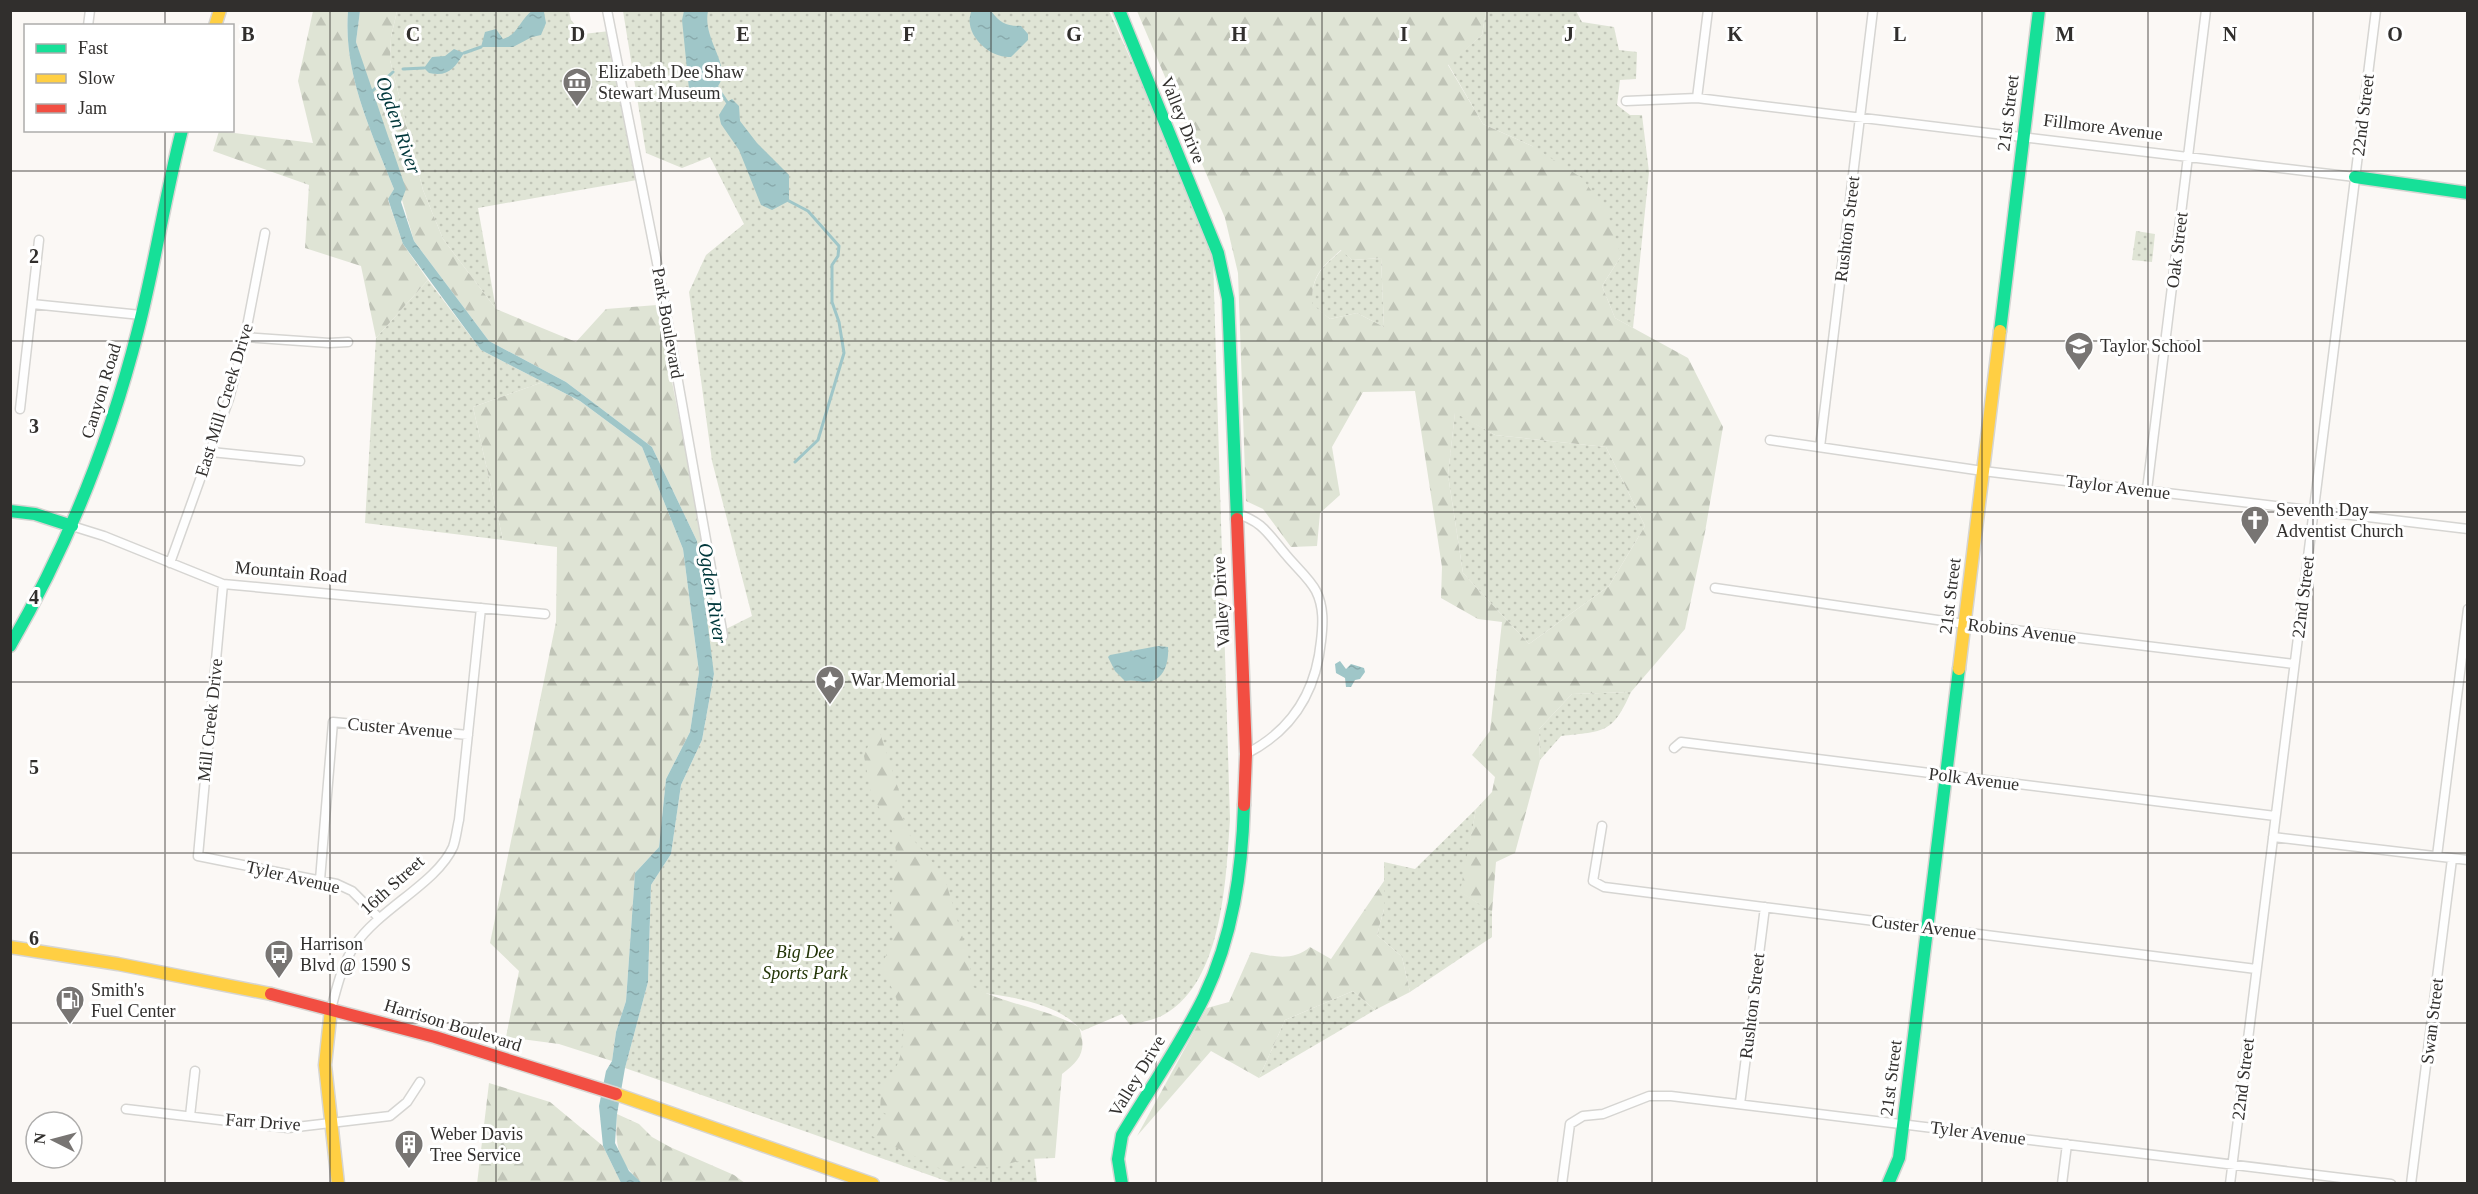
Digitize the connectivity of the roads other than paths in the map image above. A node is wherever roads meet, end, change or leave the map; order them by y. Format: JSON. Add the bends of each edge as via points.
{"nodes":[{"id":1,"x":608,"y":10,"type":"edge"},
{"id":2,"x":1119,"y":10,"type":"edge"},
{"id":3,"x":1708,"y":10,"type":"edge"},
{"id":4,"x":1873,"y":10,"type":"edge"},
{"id":5,"x":2039,"y":10,"type":"edge"},
{"id":6,"x":2206,"y":10,"type":"edge"},
{"id":7,"x":2376,"y":10,"type":"edge"},
{"id":8,"x":1697,"y":98,"type":"junction"},
{"id":9,"x":1626,"y":100,"type":"dead end"},
{"id":10,"x":1860,"y":116,"type":"junction"},
{"id":11,"x":181,"y":132,"type":"edge"},
{"id":12,"x":2024,"y":135,"type":"junction"},
{"id":13,"x":2188,"y":157,"type":"junction"},
{"id":14,"x":2355,"y":177,"type":"junction"},
{"id":15,"x":2468,"y":193,"type":"edge"},
{"id":16,"x":265,"y":233,"type":"dead end"},
{"id":17,"x":39,"y":240,"type":"dead end"},
{"id":18,"x":32,"y":304,"type":"junction"},
{"id":19,"x":141,"y":315,"type":"junction"},
{"id":20,"x":245,"y":337,"type":"junction"},
{"id":21,"x":348,"y":342,"type":"dead end"},
{"id":22,"x":20,"y":408,"type":"dead end"},
{"id":23,"x":1770,"y":440,"type":"dead end"},
{"id":24,"x":1820,"y":447,"type":"junction"},
{"id":25,"x":211,"y":452,"type":"junction"},
{"id":26,"x":300,"y":461,"type":"dead end"},
{"id":27,"x":1983,"y":471,"type":"junction"},
{"id":28,"x":2147,"y":490,"type":"junction"},
{"id":29,"x":2313,"y":510,"type":"junction"},
{"id":30,"x":10,"y":511,"type":"edge"},
{"id":31,"x":1235,"y":513,"type":"junction"},
{"id":32,"x":72,"y":526,"type":"junction"},
{"id":33,"x":2468,"y":529,"type":"edge"},
{"id":34,"x":170,"y":562,"type":"junction"},
{"id":35,"x":223,"y":584,"type":"junction"},
{"id":36,"x":1716,"y":588,"type":"dead end"},
{"id":37,"x":481,"y":608,"type":"junction"},
{"id":38,"x":2468,"y":609,"type":"edge"},
{"id":39,"x":545,"y":614,"type":"dead end"},
{"id":40,"x":1965,"y":624,"type":"junction"},
{"id":41,"x":723,"y":636,"type":"dead end"},
{"id":42,"x":10,"y":646,"type":"edge"},
{"id":43,"x":2294,"y":664,"type":"junction"},
{"id":44,"x":468,"y":735,"type":"junction"},
{"id":45,"x":1674,"y":748,"type":"dead end"},
{"id":46,"x":1246,"y":754,"type":"junction"},
{"id":47,"x":1946,"y":775,"type":"junction"},
{"id":48,"x":2275,"y":816,"type":"junction"},
{"id":49,"x":1602,"y":826,"type":"dead end"},
{"id":50,"x":2273,"y":837,"type":"junction"},
{"id":51,"x":198,"y":856,"type":"joint"},
{"id":52,"x":2437,"y":856,"type":"junction"},
{"id":53,"x":2452,"y":859,"type":"junction"},
{"id":54,"x":2468,"y":860,"type":"edge"},
{"id":55,"x":320,"y":880,"type":"junction"},
{"id":56,"x":1765,"y":907,"type":"junction"},
{"id":57,"x":379,"y":918,"type":"junction"},
{"id":58,"x":1927,"y":928,"type":"junction"},
{"id":59,"x":10,"y":947,"type":"edge"},
{"id":60,"x":2256,"y":969,"type":"junction"},
{"id":61,"x":331,"y":1009,"type":"junction"},
{"id":62,"x":195,"y":1071,"type":"dead end"},
{"id":63,"x":420,"y":1082,"type":"dead end"},
{"id":64,"x":1740,"y":1104,"type":"junction"},
{"id":65,"x":126,"y":1109,"type":"dead end"},
{"id":66,"x":190,"y":1116,"type":"junction"},
{"id":67,"x":332,"y":1123,"type":"junction"},
{"id":68,"x":1903,"y":1125,"type":"junction"},
{"id":69,"x":2067,"y":1144,"type":"junction"},
{"id":70,"x":2232,"y":1164,"type":"junction"},
{"id":71,"x":338,"y":1184,"type":"edge"},
{"id":72,"x":873,"y":1184,"type":"edge"},
{"id":73,"x":1122,"y":1184,"type":"edge"},
{"id":74,"x":1562,"y":1184,"type":"edge"},
{"id":75,"x":1888,"y":1184,"type":"edge"},
{"id":76,"x":2062,"y":1184,"type":"edge"},
{"id":77,"x":2230,"y":1184,"type":"edge"},
{"id":78,"x":2391,"y":1184,"type":"edge"},
{"id":79,"x":2411,"y":1184,"type":"edge"}],
"edges":[{"from":1,"to":41,"type":"street","name":"Park Boulevard"},
{"from":2,"to":31,"type":"street","name":"Valley Drive","via":[[1218,253],[1228,298]]},
{"from":3,"to":8,"type":"street"},
{"from":4,"to":10,"type":"street","name":"Rushton Street"},
{"from":5,"to":12,"type":"street","name":"21st Street"},
{"from":6,"to":13,"type":"street","name":"Oak Street"},
{"from":7,"to":14,"type":"street","name":"22nd Street"},
{"from":8,"to":9,"type":"street","name":"Fillmore Avenue"},
{"from":8,"to":10,"type":"street","name":"Fillmore Avenue"},
{"from":10,"to":12,"type":"street","name":"Fillmore Avenue"},
{"from":10,"to":24,"type":"street","name":"Rushton Street"},
{"from":11,"to":19,"type":"street","name":"Canyon Road"},
{"from":12,"to":13,"type":"street","name":"Fillmore Avenue"},
{"from":12,"to":27,"type":"street","name":"21st Street"},
{"from":13,"to":14,"type":"street","name":"Fillmore Avenue"},
{"from":13,"to":28,"type":"street","name":"Oak Street"},
{"from":14,"to":15,"type":"street","name":"Fillmore Avenue"},
{"from":14,"to":29,"type":"street","name":"22nd Street"},
{"from":16,"to":20,"type":"street","name":"East Mill Creek Drive"},
{"from":17,"to":18,"type":"street"},
{"from":18,"to":19,"type":"street"},
{"from":18,"to":22,"type":"street"},
{"from":19,"to":32,"type":"street","name":"Canyon Road","via":[[115,408]]},
{"from":20,"to":21,"type":"street"},
{"from":20,"to":25,"type":"street","name":"East Mill Creek Drive"},
{"from":23,"to":24,"type":"street","name":"Taylor Avenue"},
{"from":24,"to":27,"type":"street","name":"Taylor Avenue"},
{"from":25,"to":26,"type":"street"},
{"from":25,"to":34,"type":"street","name":"East Mill Creek Drive"},
{"from":27,"to":28,"type":"street","name":"Taylor Avenue"},
{"from":27,"to":40,"type":"street","name":"21st Street"},
{"from":28,"to":29,"type":"street","name":"Taylor Avenue"},
{"from":29,"to":33,"type":"street","name":"Taylor Avenue"},
{"from":29,"to":43,"type":"street","name":"22nd Street"},
{"from":30,"to":32,"type":"street","name":"Mountain Road"},
{"from":31,"to":46,"type":"street","name":"Valley Drive"},
{"from":31,"to":46,"type":"street","via":[[1256,520],[1316,591],[1324,617],[1319,664],[1302,705],[1268,743]]},
{"from":32,"to":34,"type":"street","name":"Mountain Road"},
{"from":32,"to":42,"type":"street","name":"Canyon Road"},
{"from":34,"to":35,"type":"street","name":"Mountain Road"},
{"from":35,"to":37,"type":"street","name":"Mountain Road"},
{"from":35,"to":51,"type":"street","name":"Mill Creek Drive"},
{"from":36,"to":40,"type":"street","name":"Robins Avenue"},
{"from":37,"to":39,"type":"street","name":"Mountain Road"},
{"from":37,"to":44,"type":"street","name":"16th Street"},
{"from":38,"to":52,"type":"street"},
{"from":40,"to":43,"type":"street","name":"Robins Avenue"},
{"from":40,"to":47,"type":"street","name":"21st Street"},
{"from":43,"to":48,"type":"street","name":"22nd Street"},
{"from":44,"to":55,"type":"street","name":"Custer Avenue","via":[[333,722]]},
{"from":44,"to":57,"type":"street","name":"16th Street","via":[[453,846],[440,866]]},
{"from":45,"to":47,"type":"street","name":"Polk Avenue","via":[[1681,742]]},
{"from":46,"to":73,"type":"street","name":"Valley Drive","via":[[1242,865],[1225,943],[1204,998],[1122,1135],[1118,1159]]},
{"from":47,"to":48,"type":"street","name":"Polk Avenue"},
{"from":47,"to":58,"type":"street","name":"21st Street"},
{"from":48,"to":50,"type":"street","name":"22nd Street"},
{"from":49,"to":56,"type":"street","name":"Custer Avenue","via":[[1593,881],[1604,887]]},
{"from":50,"to":52,"type":"street"},
{"from":50,"to":60,"type":"street","name":"22nd Street"},
{"from":51,"to":55,"type":"street","name":"Tyler Avenue"},
{"from":52,"to":53,"type":"street"},
{"from":53,"to":54,"type":"street"},
{"from":53,"to":79,"type":"street","name":"Swan Street"},
{"from":55,"to":57,"type":"street","name":"Tyler Avenue","via":[[352,891]]},
{"from":56,"to":58,"type":"street","name":"Custer Avenue"},
{"from":56,"to":64,"type":"street","name":"Rushton Street"},
{"from":57,"to":61,"type":"street","name":"16th Street","via":[[347,959]]},
{"from":58,"to":60,"type":"street","name":"Custer Avenue"},
{"from":58,"to":68,"type":"street","name":"21st Street"},
{"from":59,"to":61,"type":"street","name":"Harrison Boulevard","via":[[122,962]]},
{"from":60,"to":70,"type":"street","name":"22nd Street"},
{"from":61,"to":67,"type":"street","name":"16th Street","via":[[325,1065]]},
{"from":61,"to":72,"type":"street","name":"Harrison Boulevard","via":[[453,1042]]},
{"from":62,"to":66,"type":"street"},
{"from":63,"to":67,"type":"street","name":"Farr Drive","via":[[408,1102],[390,1116]]},
{"from":64,"to":68,"type":"street","name":"Tyler Avenue"},
{"from":64,"to":74,"type":"street","name":"Tyler Avenue","via":[[1649,1096],[1603,1114],[1583,1116],[1570,1124]]},
{"from":65,"to":66,"type":"street","name":"Farr Drive"},
{"from":66,"to":67,"type":"street","name":"Farr Drive","via":[[288,1128]]},
{"from":67,"to":71,"type":"street","name":"16th Street"},
{"from":68,"to":69,"type":"street","name":"Tyler Avenue"},
{"from":68,"to":75,"type":"street","name":"21st Street","via":[[1899,1158]]},
{"from":69,"to":70,"type":"street","name":"Tyler Avenue"},
{"from":69,"to":76,"type":"street"},
{"from":70,"to":77,"type":"street","name":"22nd Street"},
{"from":70,"to":78,"type":"street","name":"Tyler Avenue"}]}
